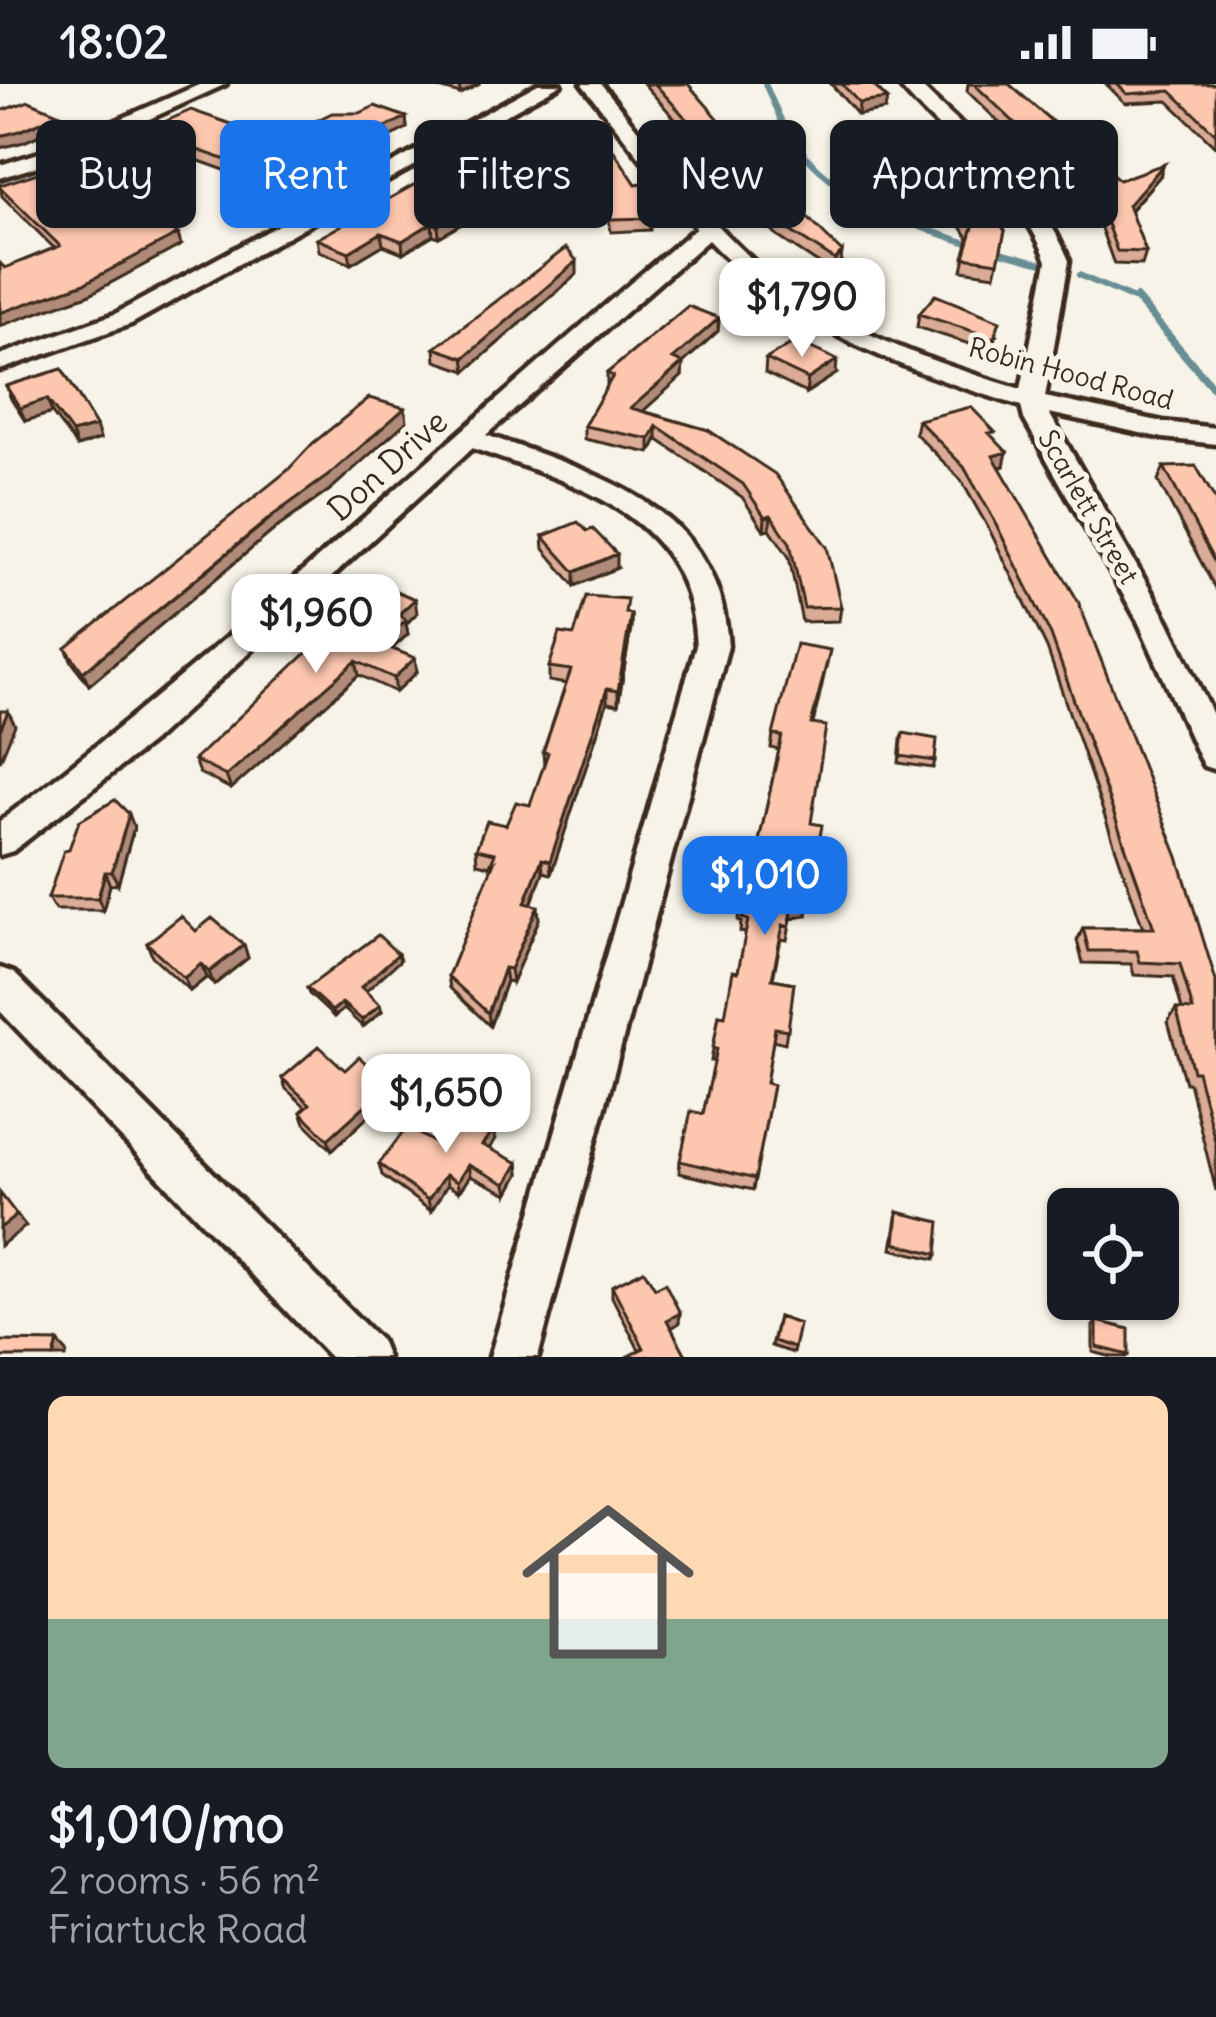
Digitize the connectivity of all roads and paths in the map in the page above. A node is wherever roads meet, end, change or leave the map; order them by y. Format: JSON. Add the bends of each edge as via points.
{"nodes":[{"id":1,"x":217,"y":84,"type":"edge"},
{"id":2,"x":552,"y":84,"type":"edge"},
{"id":3,"x":591,"y":84,"type":"edge"},
{"id":4,"x":907,"y":84,"type":"edge"},
{"id":5,"x":0,"y":172,"type":"edge"},
{"id":6,"x":708,"y":229,"type":"junction"},
{"id":7,"x":0,"y":363,"type":"edge"},
{"id":8,"x":1032,"y":398,"type":"junction"},
{"id":9,"x":1216,"y":436,"type":"edge"},
{"id":10,"x":471,"y":439,"type":"junction"},
{"id":11,"x":1216,"y":758,"type":"edge"},
{"id":12,"x":0,"y":841,"type":"edge"},
{"id":13,"x":0,"y":985,"type":"edge"},
{"id":14,"x":363,"y":1357,"type":"edge"},
{"id":15,"x":514,"y":1357,"type":"edge"}],
"edges":[{"from":1,"to":5,"type":"street"},
{"from":2,"to":7,"type":"street","via":[[123,319]]},
{"from":3,"to":6,"type":"street","name":"Robin Hood Road"},
{"from":4,"to":8,"type":"street","name":"Scarlett Street","via":[[1007,187],[1058,254]]},
{"from":6,"to":8,"type":"street","name":"Robin Hood Road","via":[[815,318],[920,364]]},
{"from":6,"to":10,"type":"street","name":"Don Drive"},
{"from":8,"to":9,"type":"street","name":"Robin Hood Road"},
{"from":8,"to":11,"type":"street","name":"Scarlett Street","via":[[1153,621]]},
{"from":10,"to":12,"type":"street","name":"Don Drive","via":[[140,733]]},
{"from":10,"to":15,"type":"street","via":[[596,487],[662,528],[706,592],[712,646]]},
{"from":13,"to":14,"type":"street"}]}
